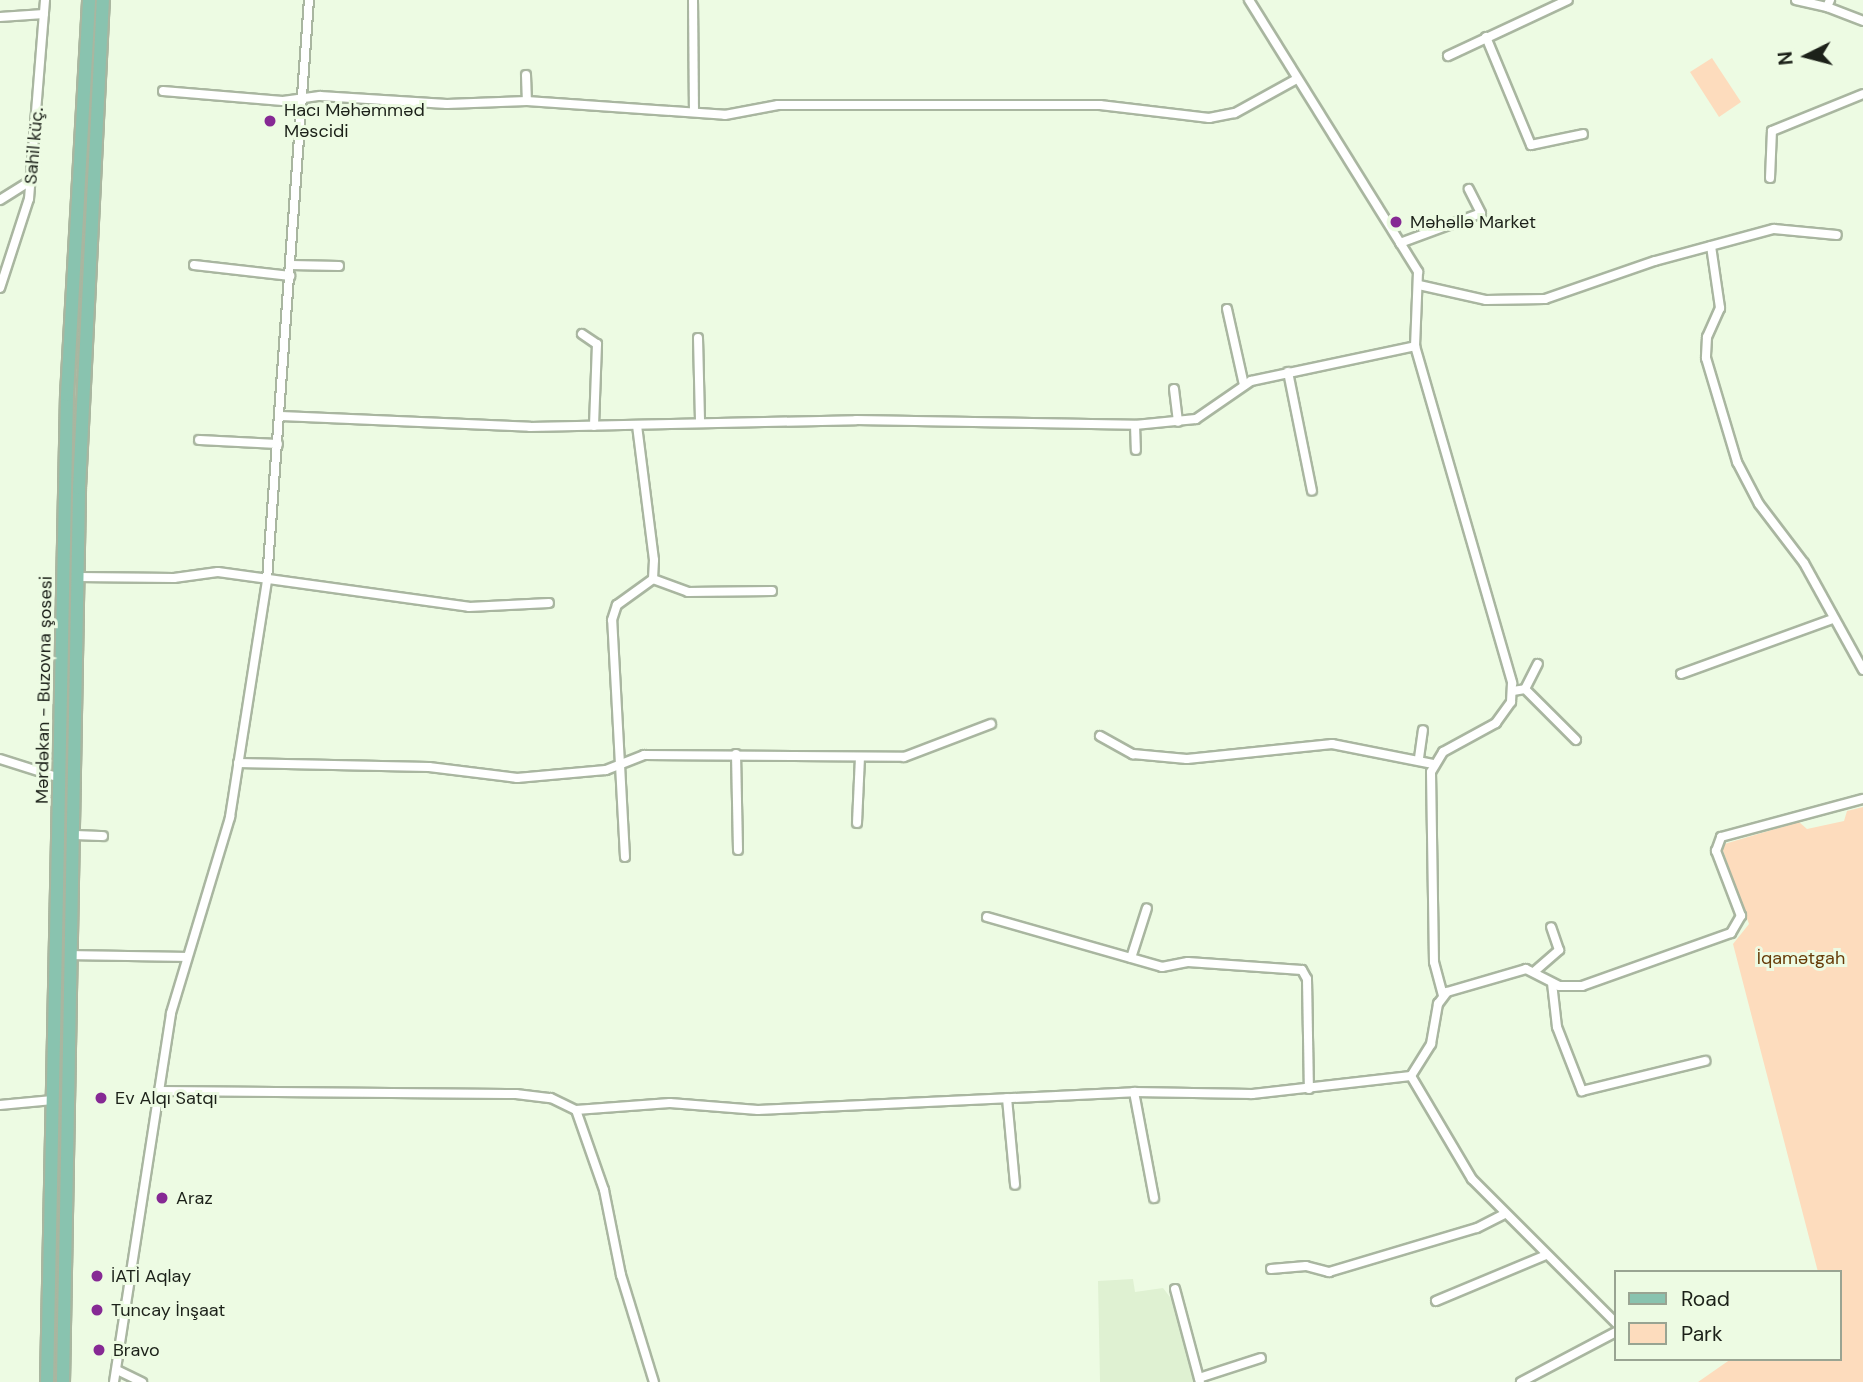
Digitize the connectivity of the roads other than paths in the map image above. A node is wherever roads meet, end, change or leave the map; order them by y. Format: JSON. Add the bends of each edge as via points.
{"nodes":[{"id":1,"x":45,"y":0,"type":"edge"},
{"id":2,"x":89,"y":0,"type":"edge"},
{"id":3,"x":103,"y":0,"type":"edge"},
{"id":4,"x":309,"y":0,"type":"edge"},
{"id":5,"x":694,"y":0,"type":"edge"},
{"id":6,"x":1248,"y":0,"type":"edge"},
{"id":7,"x":1569,"y":0,"type":"edge"},
{"id":8,"x":1796,"y":0,"type":"edge"},
{"id":9,"x":1829,"y":3,"type":"edge"},
{"id":10,"x":44,"y":14,"type":"junction"},
{"id":11,"x":0,"y":17,"type":"edge"},
{"id":12,"x":1863,"y":21,"type":"edge"},
{"id":13,"x":1486,"y":37,"type":"junction"},
{"id":14,"x":1448,"y":57,"type":"dead end"},
{"id":15,"x":526,"y":75,"type":"dead end"},
{"id":16,"x":1295,"y":80,"type":"junction"},
{"id":17,"x":163,"y":91,"type":"dead end"},
{"id":18,"x":1863,"y":94,"type":"edge"},
{"id":19,"x":302,"y":99,"type":"junction"},
{"id":20,"x":527,"y":101,"type":"junction"},
{"id":21,"x":694,"y":112,"type":"junction"},
{"id":22,"x":1584,"y":134,"type":"dead end"},
{"id":23,"x":1770,"y":177,"type":"dead end"},
{"id":24,"x":31,"y":181,"type":"junction"},
{"id":25,"x":1469,"y":189,"type":"dead end"},
{"id":26,"x":0,"y":200,"type":"edge"},
{"id":27,"x":1837,"y":235,"type":"dead end"},
{"id":28,"x":1400,"y":243,"type":"junction"},
{"id":29,"x":1711,"y":246,"type":"junction"},
{"id":30,"x":194,"y":265,"type":"dead end"},
{"id":31,"x":291,"y":265,"type":"junction"},
{"id":32,"x":339,"y":266,"type":"dead end"},
{"id":33,"x":290,"y":276,"type":"junction"},
{"id":34,"x":1419,"y":285,"type":"junction"},
{"id":35,"x":0,"y":288,"type":"edge"},
{"id":36,"x":1227,"y":309,"type":"dead end"},
{"id":37,"x":582,"y":334,"type":"dead end"},
{"id":38,"x":698,"y":338,"type":"dead end"},
{"id":39,"x":1415,"y":346,"type":"junction"},
{"id":40,"x":1288,"y":372,"type":"junction"},
{"id":41,"x":1244,"y":385,"type":"junction"},
{"id":42,"x":1174,"y":389,"type":"dead end"},
{"id":43,"x":281,"y":416,"type":"junction"},
{"id":44,"x":700,"y":421,"type":"junction"},
{"id":45,"x":1178,"y":422,"type":"junction"},
{"id":46,"x":637,"y":425,"type":"junction"},
{"id":47,"x":1135,"y":425,"type":"junction"},
{"id":48,"x":594,"y":426,"type":"junction"},
{"id":49,"x":199,"y":440,"type":"dead end"},
{"id":50,"x":278,"y":444,"type":"junction"},
{"id":51,"x":1136,"y":450,"type":"dead end"},
{"id":52,"x":1312,"y":491,"type":"dead end"},
{"id":53,"x":78,"y":577,"type":"junction"},
{"id":54,"x":653,"y":579,"type":"junction"},
{"id":55,"x":267,"y":580,"type":"junction"},
{"id":56,"x":772,"y":592,"type":"dead end"},
{"id":57,"x":549,"y":603,"type":"dead end"},
{"id":58,"x":1833,"y":619,"type":"junction"},
{"id":59,"x":1538,"y":664,"type":"dead end"},
{"id":60,"x":1863,"y":670,"type":"edge"},
{"id":61,"x":1681,"y":674,"type":"dead end"},
{"id":62,"x":1525,"y":689,"type":"junction"},
{"id":63,"x":1513,"y":691,"type":"junction"},
{"id":64,"x":991,"y":724,"type":"dead end"},
{"id":65,"x":1423,"y":730,"type":"dead end"},
{"id":66,"x":1100,"y":736,"type":"dead end"},
{"id":67,"x":1576,"y":740,"type":"dead end"},
{"id":68,"x":736,"y":754,"type":"junction"},
{"id":69,"x":860,"y":757,"type":"junction"},
{"id":70,"x":1419,"y":758,"type":"junction"},
{"id":71,"x":0,"y":759,"type":"edge"},
{"id":72,"x":622,"y":761,"type":"junction"},
{"id":73,"x":237,"y":763,"type":"junction"},
{"id":74,"x":1433,"y":764,"type":"junction"},
{"id":75,"x":60,"y":778,"type":"junction"},
{"id":76,"x":1863,"y":799,"type":"edge"},
{"id":77,"x":856,"y":823,"type":"dead end"},
{"id":78,"x":73,"y":835,"type":"junction"},
{"id":79,"x":103,"y":836,"type":"dead end"},
{"id":80,"x":738,"y":850,"type":"dead end"},
{"id":81,"x":625,"y":857,"type":"dead end"},
{"id":82,"x":1147,"y":908,"type":"dead end"},
{"id":83,"x":987,"y":916,"type":"dead end"},
{"id":84,"x":1552,"y":927,"type":"dead end"},
{"id":85,"x":70,"y":955,"type":"junction"},
{"id":86,"x":186,"y":957,"type":"junction"},
{"id":87,"x":1130,"y":958,"type":"junction"},
{"id":88,"x":1535,"y":971,"type":"junction"},
{"id":89,"x":1552,"y":983,"type":"junction"},
{"id":90,"x":1443,"y":996,"type":"junction"},
{"id":91,"x":1704,"y":1061,"type":"dead end"},
{"id":92,"x":1412,"y":1076,"type":"junction"},
{"id":93,"x":1309,"y":1089,"type":"junction"},
{"id":94,"x":160,"y":1091,"type":"junction"},
{"id":95,"x":1134,"y":1092,"type":"junction"},
{"id":96,"x":1007,"y":1098,"type":"junction"},
{"id":97,"x":54,"y":1100,"type":"junction"},
{"id":98,"x":0,"y":1105,"type":"edge"},
{"id":99,"x":576,"y":1111,"type":"junction"},
{"id":100,"x":1015,"y":1185,"type":"dead end"},
{"id":101,"x":1154,"y":1198,"type":"dead end"},
{"id":102,"x":1504,"y":1214,"type":"junction"},
{"id":103,"x":1546,"y":1255,"type":"junction"},
{"id":104,"x":1270,"y":1269,"type":"dead end"},
{"id":105,"x":1175,"y":1289,"type":"dead end"},
{"id":106,"x":1436,"y":1301,"type":"dead end"},
{"id":107,"x":1615,"y":1322,"type":"edge"},
{"id":108,"x":1615,"y":1333,"type":"edge"},
{"id":109,"x":1261,"y":1358,"type":"dead end"},
{"id":110,"x":117,"y":1370,"type":"junction"},
{"id":111,"x":1200,"y":1380,"type":"edge"},
{"id":112,"x":47,"y":1382,"type":"edge"},
{"id":113,"x":63,"y":1382,"type":"edge"},
{"id":114,"x":114,"y":1382,"type":"edge"},
{"id":115,"x":142,"y":1382,"type":"edge"},
{"id":116,"x":654,"y":1382,"type":"edge"},
{"id":117,"x":1521,"y":1382,"type":"edge"}],
"edges":[{"from":1,"to":10,"type":"street","name":"Sahil küç."},
{"from":2,"to":75,"type":"main road","name":"Mərdəkan - Buzovna şosesi","via":[[67,395]]},
{"from":3,"to":53,"type":"main road","name":"Mərdəkan - Buzovna şosesi","via":[[82,384]]},
{"from":4,"to":19,"type":"street"},
{"from":5,"to":21,"type":"street"},
{"from":6,"to":16,"type":"street"},
{"from":7,"to":13,"type":"street"},
{"from":8,"to":9,"type":"street"},
{"from":9,"to":12,"type":"street"},
{"from":10,"to":11,"type":"street"},
{"from":10,"to":24,"type":"street","name":"Sahil küç."},
{"from":13,"to":14,"type":"street"},
{"from":13,"to":22,"type":"street","via":[[1531,145]]},
{"from":15,"to":20,"type":"street"},
{"from":16,"to":21,"type":"street","via":[[1235,113],[1209,118],[1100,105],[778,105],[732,115]]},
{"from":16,"to":28,"type":"street"},
{"from":17,"to":19,"type":"street"},
{"from":18,"to":23,"type":"street","via":[[1772,131]]},
{"from":19,"to":20,"type":"street"},
{"from":19,"to":31,"type":"street"},
{"from":20,"to":21,"type":"street"},
{"from":24,"to":26,"type":"street"},
{"from":24,"to":35,"type":"street","name":"Sahil küç."},
{"from":25,"to":28,"type":"street","via":[[1481,213]]},
{"from":27,"to":29,"type":"street","via":[[1774,229]]},
{"from":28,"to":34,"type":"street"},
{"from":29,"to":34,"type":"street","via":[[1545,299],[1486,300]]},
{"from":29,"to":58,"type":"street","via":[[1720,308],[1707,337],[1706,358],[1737,462]]},
{"from":30,"to":33,"type":"street"},
{"from":31,"to":32,"type":"street"},
{"from":31,"to":33,"type":"street"},
{"from":33,"to":43,"type":"street"},
{"from":34,"to":39,"type":"street"},
{"from":36,"to":41,"type":"street"},
{"from":37,"to":48,"type":"street","via":[[597,344]]},
{"from":38,"to":44,"type":"street"},
{"from":39,"to":40,"type":"street"},
{"from":39,"to":63,"type":"street"},
{"from":40,"to":41,"type":"street"},
{"from":40,"to":52,"type":"street"},
{"from":41,"to":45,"type":"street","via":[[1203,416]]},
{"from":42,"to":45,"type":"street"},
{"from":43,"to":48,"type":"street","via":[[450,426]]},
{"from":43,"to":50,"type":"street"},
{"from":44,"to":46,"type":"street"},
{"from":44,"to":47,"type":"street"},
{"from":45,"to":47,"type":"street"},
{"from":46,"to":48,"type":"street"},
{"from":46,"to":54,"type":"street","via":[[643,492],[651,512]]},
{"from":47,"to":51,"type":"street"},
{"from":49,"to":50,"type":"street"},
{"from":50,"to":55,"type":"street"},
{"from":53,"to":55,"type":"street","via":[[174,578],[218,572]]},
{"from":53,"to":78,"type":"main road","name":"Mərdəkan - Buzovna şosesi"},
{"from":54,"to":56,"type":"street","via":[[688,592]]},
{"from":54,"to":72,"type":"street","via":[[617,605],[612,620]]},
{"from":55,"to":57,"type":"street","via":[[469,607]]},
{"from":55,"to":73,"type":"street"},
{"from":58,"to":60,"type":"street"},
{"from":58,"to":61,"type":"street"},
{"from":59,"to":62,"type":"street"},
{"from":62,"to":63,"type":"street"},
{"from":62,"to":67,"type":"street"},
{"from":63,"to":74,"type":"street","via":[[1507,710],[1490,729],[1443,752]]},
{"from":64,"to":69,"type":"street","via":[[913,756]]},
{"from":65,"to":70,"type":"street"},
{"from":66,"to":70,"type":"street","via":[[1133,754],[1187,760],[1332,744]]},
{"from":68,"to":69,"type":"street"},
{"from":68,"to":72,"type":"street","via":[[644,755]]},
{"from":68,"to":80,"type":"street"},
{"from":69,"to":77,"type":"street"},
{"from":70,"to":74,"type":"street"},
{"from":71,"to":75,"type":"street"},
{"from":72,"to":73,"type":"street","via":[[606,770],[517,778],[429,767]]},
{"from":72,"to":81,"type":"street"},
{"from":73,"to":86,"type":"street","via":[[226,833]]},
{"from":74,"to":90,"type":"street","via":[[1429,859],[1434,961]]},
{"from":75,"to":97,"type":"main road","name":"Mərdəkan - Buzovna şosesi"},
{"from":76,"to":89,"type":"street","via":[[1721,837],[1716,850],[1741,916],[1735,931],[1582,986]]},
{"from":78,"to":79,"type":"street"},
{"from":78,"to":85,"type":"main road","name":"Mərdəkan - Buzovna şosesi"},
{"from":82,"to":87,"type":"street"},
{"from":83,"to":87,"type":"street"},
{"from":84,"to":88,"type":"street","via":[[1559,950]]},
{"from":85,"to":86,"type":"street"},
{"from":85,"to":113,"type":"main road","name":"Mərdəkan - Buzovna şosesi"},
{"from":86,"to":94,"type":"street","via":[[171,1013]]},
{"from":87,"to":93,"type":"street","via":[[1162,967],[1188,962],[1302,970],[1307,979]]},
{"from":88,"to":89,"type":"street"},
{"from":88,"to":90,"type":"street","via":[[1510,971]]},
{"from":89,"to":91,"type":"street","via":[[1557,1027],[1582,1091]]},
{"from":90,"to":92,"type":"street","via":[[1431,1044]]},
{"from":92,"to":93,"type":"street"},
{"from":92,"to":102,"type":"street","via":[[1462,1165]]},
{"from":93,"to":95,"type":"street","via":[[1230,1095]]},
{"from":94,"to":99,"type":"street","via":[[516,1094],[551,1098]]},
{"from":94,"to":110,"type":"street"},
{"from":95,"to":96,"type":"street"},
{"from":95,"to":101,"type":"street"},
{"from":96,"to":99,"type":"street","via":[[883,1107],[734,1110],[670,1103]]},
{"from":96,"to":100,"type":"street"},
{"from":97,"to":98,"type":"street"},
{"from":97,"to":112,"type":"main road","name":"Mərdəkan - Buzovna şosesi"},
{"from":99,"to":116,"type":"street","via":[[604,1190],[621,1275]]},
{"from":102,"to":103,"type":"street"},
{"from":102,"to":104,"type":"street","via":[[1477,1228],[1329,1272],[1306,1266]]},
{"from":103,"to":106,"type":"street"},
{"from":103,"to":107,"type":"street"},
{"from":105,"to":111,"type":"street"},
{"from":108,"to":117,"type":"street"},
{"from":109,"to":111,"type":"street"},
{"from":110,"to":114,"type":"street"},
{"from":110,"to":115,"type":"street"}]}
